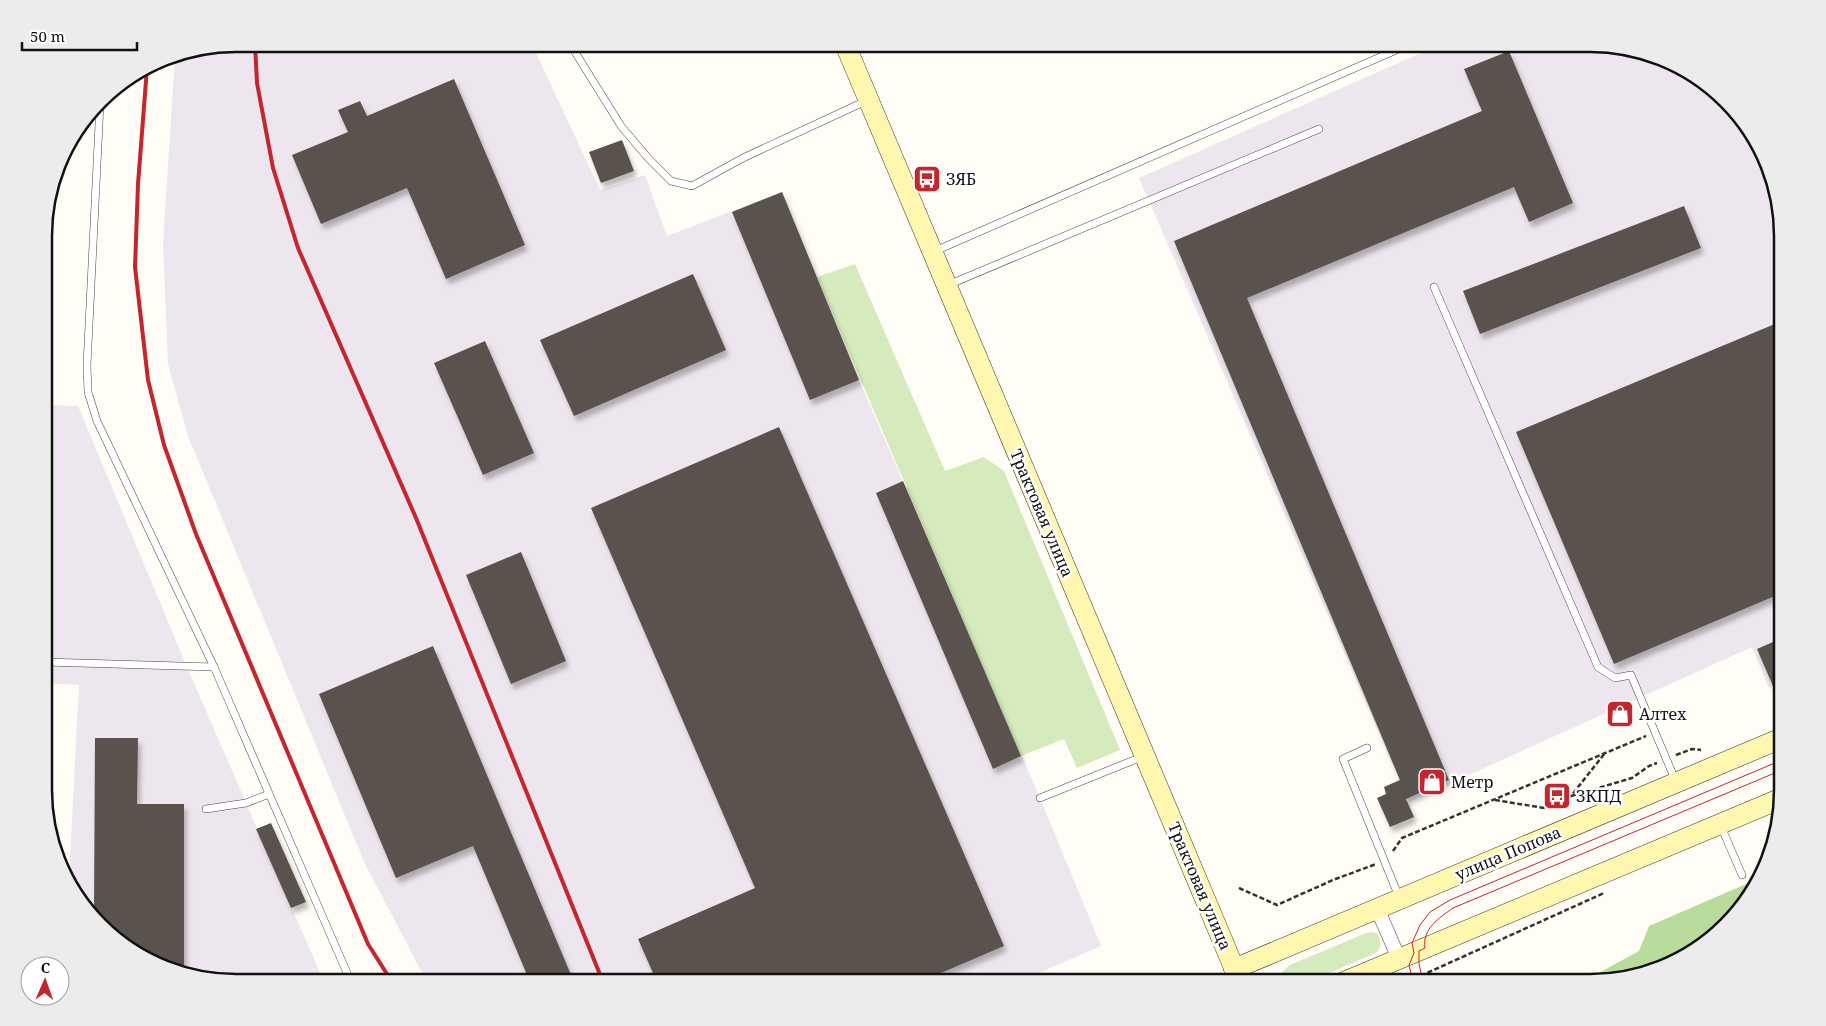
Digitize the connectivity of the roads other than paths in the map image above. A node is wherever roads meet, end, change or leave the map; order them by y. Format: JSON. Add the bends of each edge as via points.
{"nodes":[{"id":1,"x":575,"y":52,"type":"edge"},
{"id":2,"x":848,"y":52,"type":"edge"},
{"id":3,"x":1392,"y":52,"type":"edge"},
{"id":4,"x":868,"y":100,"type":"junction"},
{"id":5,"x":100,"y":113,"type":"edge"},
{"id":6,"x":1319,"y":129,"type":"dead end"},
{"id":7,"x":932,"y":252,"type":"junction"},
{"id":8,"x":946,"y":286,"type":"junction"},
{"id":9,"x":1434,"y":287,"type":"dead end"},
{"id":10,"x":52,"y":662,"type":"edge"},
{"id":11,"x":214,"y":667,"type":"junction"},
{"id":12,"x":1774,"y":741,"type":"edge"},
{"id":13,"x":1367,"y":748,"type":"dead end"},
{"id":14,"x":1144,"y":756,"type":"junction"},
{"id":15,"x":1676,"y":783,"type":"junction"},
{"id":16,"x":269,"y":794,"type":"junction"},
{"id":17,"x":1040,"y":798,"type":"dead end"},
{"id":18,"x":1773,"y":802,"type":"edge"},
{"id":19,"x":206,"y":810,"type":"dead end"},
{"id":20,"x":1720,"y":824,"type":"junction"},
{"id":21,"x":1742,"y":875,"type":"dead end"},
{"id":22,"x":1400,"y":899,"type":"junction"},
{"id":23,"x":1377,"y":908,"type":"junction"},
{"id":24,"x":1399,"y":959,"type":"junction"},
{"id":25,"x":348,"y":974,"type":"edge"},
{"id":26,"x":1237,"y":974,"type":"edge"},
{"id":27,"x":1239,"y":974,"type":"edge"},
{"id":28,"x":1363,"y":974,"type":"edge"}],
"edges":[{"from":1,"to":4,"type":"lane","via":[[621,126],[648,158],[671,181],[692,186],[743,158]]},
{"from":2,"to":4,"type":"main road","name":"Трактовая улица"},
{"from":3,"to":7,"type":"lane"},
{"from":4,"to":7,"type":"main road","name":"Трактовая улица"},
{"from":5,"to":11,"type":"lane","via":[[88,392],[97,421]]},
{"from":6,"to":8,"type":"lane"},
{"from":7,"to":8,"type":"main road","name":"Трактовая улица"},
{"from":8,"to":14,"type":"main road","name":"Трактовая улица"},
{"from":9,"to":15,"type":"lane","via":[[1598,667],[1615,678],[1630,675]]},
{"from":10,"to":11,"type":"lane"},
{"from":11,"to":16,"type":"lane"},
{"from":12,"to":15,"type":"main road","name":"улица Попова"},
{"from":13,"to":22,"type":"lane","via":[[1343,759]]},
{"from":14,"to":17,"type":"lane"},
{"from":14,"to":26,"type":"main road","name":"Трактовая улица"},
{"from":15,"to":22,"type":"main road","name":"улица Попова"},
{"from":16,"to":19,"type":"lane","via":[[246,803]]},
{"from":16,"to":25,"type":"lane"},
{"from":18,"to":20,"type":"main road"},
{"from":20,"to":21,"type":"lane"},
{"from":20,"to":24,"type":"main road"},
{"from":22,"to":23,"type":"main road","name":"улица Попова"},
{"from":23,"to":24,"type":"street"},
{"from":23,"to":27,"type":"main road","name":"улица Попова"},
{"from":24,"to":28,"type":"main road"}]}
